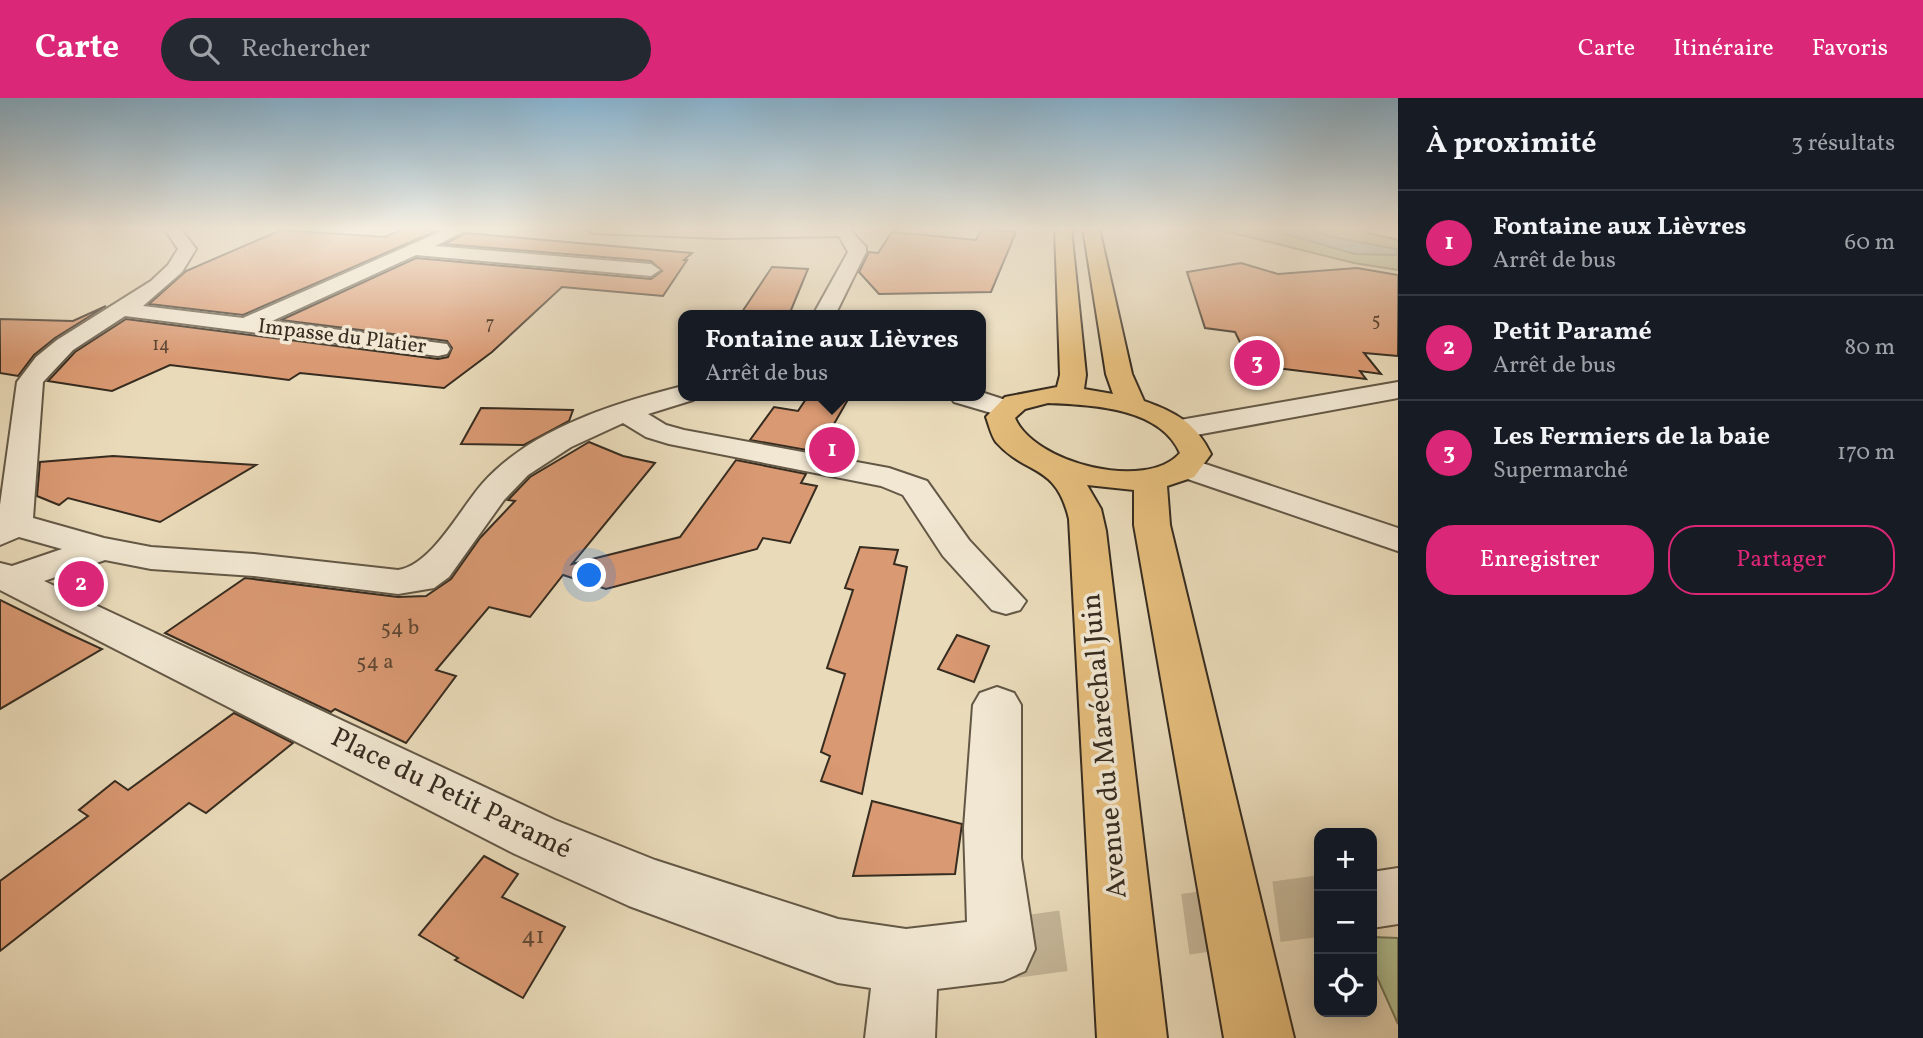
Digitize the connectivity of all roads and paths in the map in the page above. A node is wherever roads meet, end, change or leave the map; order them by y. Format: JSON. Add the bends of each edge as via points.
{"nodes":[{"id":1,"x":171,"y":272,"type":"edge"},
{"id":2,"x":364,"y":272,"type":"edge"},
{"id":3,"x":847,"y":272,"type":"edge"},
{"id":4,"x":1066,"y":272,"type":"edge"},
{"id":5,"x":1099,"y":272,"type":"edge"},
{"id":6,"x":118,"y":309,"type":"junction"},
{"id":7,"x":827,"y":310,"type":"edge"},
{"id":8,"x":246,"y":325,"type":"junction"},
{"id":9,"x":439,"y":349,"type":"dead end"},
{"id":10,"x":1398,"y":390,"type":"edge"},
{"id":11,"x":1069,"y":395,"type":"junction"},
{"id":12,"x":678,"y":396,"type":"edge"},
{"id":13,"x":980,"y":401,"type":"edge"},
{"id":14,"x":1132,"y":406,"type":"junction"},
{"id":15,"x":1005,"y":409,"type":"junction"},
{"id":16,"x":626,"y":413,"type":"junction"},
{"id":17,"x":1180,"y":429,"type":"junction"},
{"id":18,"x":1054,"y":466,"type":"junction"},
{"id":19,"x":1168,"y":474,"type":"junction"},
{"id":20,"x":1398,"y":540,"type":"edge"},
{"id":21,"x":104,"y":549,"type":"junction"},
{"id":22,"x":7,"y":554,"type":"edge"},
{"id":23,"x":1006,"y":601,"type":"dead end"},
{"id":24,"x":997,"y":705,"type":"dead end"},
{"id":25,"x":1398,"y":896,"type":"edge"},
{"id":26,"x":1377,"y":899,"type":"edge"},
{"id":27,"x":906,"y":961,"type":"junction"},
{"id":28,"x":900,"y":1038,"type":"edge"},
{"id":29,"x":1132,"y":1038,"type":"edge"},
{"id":30,"x":1259,"y":1038,"type":"edge"}],
"edges":[{"from":1,"to":6,"type":"street"},
{"from":2,"to":8,"type":"street"},
{"from":3,"to":7,"type":"street"},
{"from":4,"to":11,"type":"main road","via":[[1073,375]]},
{"from":5,"to":14,"type":"main road","via":[[1119,374]]},
{"from":6,"to":8,"type":"street","name":"Impasse du Platier"},
{"from":6,"to":22,"type":"street","via":[[55,352],[30,382],[21,482]]},
{"from":8,"to":9,"type":"street","name":"Impasse du Platier"},
{"from":10,"to":17,"type":"street"},
{"from":11,"to":14,"type":"main road"},
{"from":11,"to":15,"type":"main road","via":[[1030,398]]},
{"from":12,"to":16,"type":"street"},
{"from":13,"to":15,"type":"street"},
{"from":14,"to":17,"type":"main road"},
{"from":15,"to":18,"type":"main road","via":[[1000,417],[1005,436]]},
{"from":16,"to":21,"type":"street","via":[[523,464],[503,481],[435,569],[420,579],[398,582],[151,558]]},
{"from":16,"to":23,"type":"street","via":[[656,431],[680,438],[889,478],[915,488],[956,548]]},
{"from":17,"to":19,"type":"main road","via":[[1196,454]]},
{"from":18,"to":19,"type":"main road","via":[[1102,478]]},
{"from":18,"to":29,"type":"main road","name":"Avenue du Maréchal Juin","via":[[1080,495],[1088,523]]},
{"from":19,"to":20,"type":"street"},
{"from":19,"to":30,"type":"main road","via":[[1153,525]]},
{"from":21,"to":22,"type":"street"},
{"from":21,"to":22,"type":"street","via":[[40,567]]},
{"from":22,"to":27,"type":"street","name":"Place du Petit Paramé","via":[[523,831],[638,881],[838,951]]},
{"from":24,"to":27,"type":"street","name":"Place du Petit Paramé","via":[[990,869],[1003,949]]},
{"from":25,"to":26,"type":"street"},
{"from":27,"to":28,"type":"street"}]}
